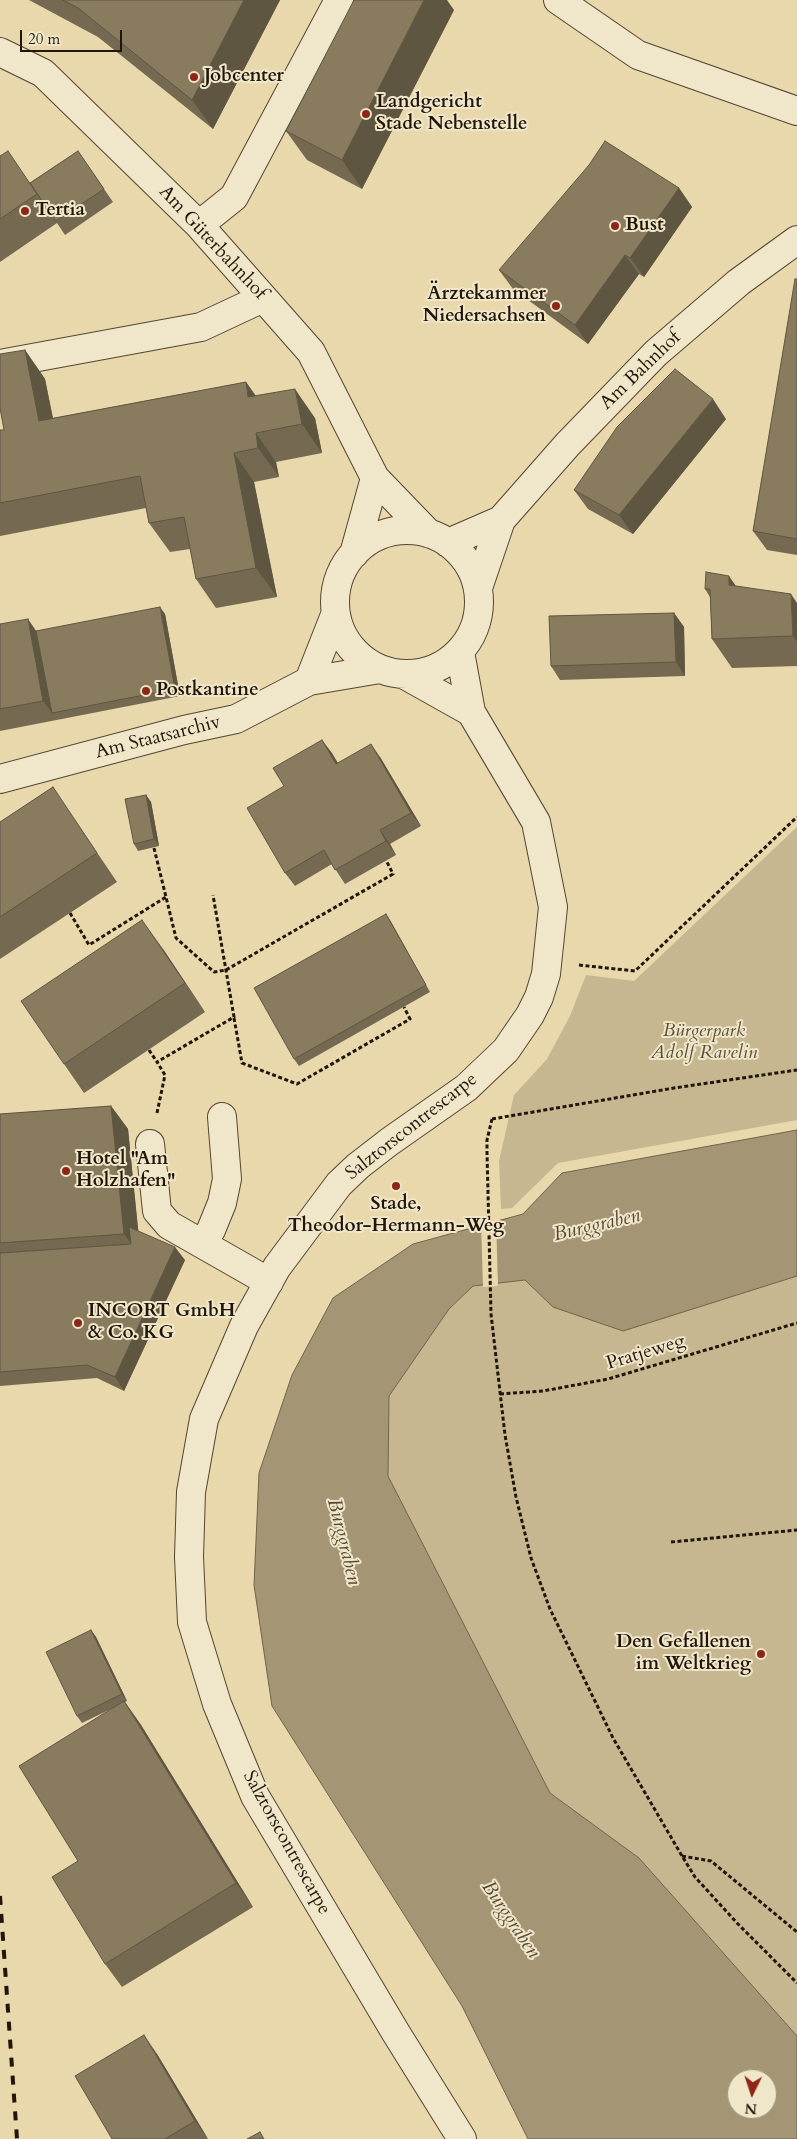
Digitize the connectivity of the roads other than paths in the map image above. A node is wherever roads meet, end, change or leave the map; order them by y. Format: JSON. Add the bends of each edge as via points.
{"nodes":[{"id":1,"x":339,"y":0,"type":"edge"},
{"id":2,"x":558,"y":0,"type":"edge"},
{"id":3,"x":0,"y":52,"type":"edge"},
{"id":4,"x":797,"y":111,"type":"edge"},
{"id":5,"x":199,"y":225,"type":"junction"},
{"id":6,"x":797,"y":240,"type":"edge"},
{"id":7,"x":263,"y":298,"type":"junction"},
{"id":8,"x":0,"y":364,"type":"edge"},
{"id":9,"x":375,"y":478,"type":"junction"},
{"id":10,"x":501,"y":520,"type":"junction"},
{"id":11,"x":438,"y":538,"type":"junction"},
{"id":12,"x":354,"y":554,"type":"junction"},
{"id":13,"x":478,"y":588,"type":"junction"},
{"id":14,"x":335,"y":615,"type":"junction"},
{"id":15,"x":460,"y":652,"type":"junction"},
{"id":16,"x":392,"y":672,"type":"junction"},
{"id":17,"x":309,"y":681,"type":"junction"},
{"id":18,"x":471,"y":712,"type":"junction"},
{"id":19,"x":0,"y":780,"type":"edge"},
{"id":20,"x":222,"y":1117,"type":"dead end"},
{"id":21,"x":150,"y":1144,"type":"road end"},
{"id":22,"x":202,"y":1244,"type":"junction"},
{"id":23,"x":269,"y":1282,"type":"junction"},
{"id":24,"x":462,"y":2139,"type":"edge"}],
"edges":[{"from":1,"to":5,"type":"street","via":[[234,196]]},
{"from":2,"to":4,"type":"street","via":[[638,54]]},
{"from":3,"to":5,"type":"street","name":"Am Güterbahnhof","via":[[43,73]]},
{"from":5,"to":7,"type":"street","name":"Am Güterbahnhof"},
{"from":6,"to":10,"type":"street","name":"Am Bahnhof","via":[[739,282],[656,353],[568,444]]},
{"from":7,"to":8,"type":"street","via":[[201,327]]},
{"from":7,"to":9,"type":"street","name":"Am Güterbahnhof","via":[[311,352]]},
{"from":9,"to":11,"type":"street","name":"Am Güterbahnhof"},
{"from":9,"to":12,"type":"street"},
{"from":10,"to":11,"type":"street","name":"Am Bahnhof"},
{"from":10,"to":13,"type":"street","name":"Am Bahnhof"},
{"from":11,"to":12,"type":"street","via":[[410,530],[392,531],[374,538]]},
{"from":11,"to":13,"type":"street","via":[[464,558]]},
{"from":12,"to":14,"type":"street","via":[[339,578]]},
{"from":13,"to":15,"type":"street","via":[[479,611],[472,634]]},
{"from":14,"to":16,"type":"street","via":[[342,635],[354,652],[370,665]]},
{"from":14,"to":17,"type":"street"},
{"from":15,"to":16,"type":"street","via":[[444,666],[425,673]]},
{"from":15,"to":18,"type":"street","name":"Salztorscontrescarpe"},
{"from":16,"to":17,"type":"street","name":"Am Staatsarchiv"},
{"from":16,"to":18,"type":"street"},
{"from":17,"to":19,"type":"street","name":"Am Staatsarchiv","via":[[236,719]]},
{"from":18,"to":23,"type":"street","name":"Salztorscontrescarpe","via":[[536,822],[553,907],[549,958],[539,997],[506,1050],[466,1088],[389,1142],[339,1184]]},
{"from":20,"to":22,"type":"street","via":[[227,1179],[222,1203]]},
{"from":21,"to":22,"type":"street","via":[[157,1211],[168,1225]]},
{"from":22,"to":23,"type":"street"},
{"from":23,"to":24,"type":"street","name":"Salztorscontrescarpe","via":[[244,1326],[204,1420],[191,1492],[192,1622],[217,1704],[255,1796]]}]}
